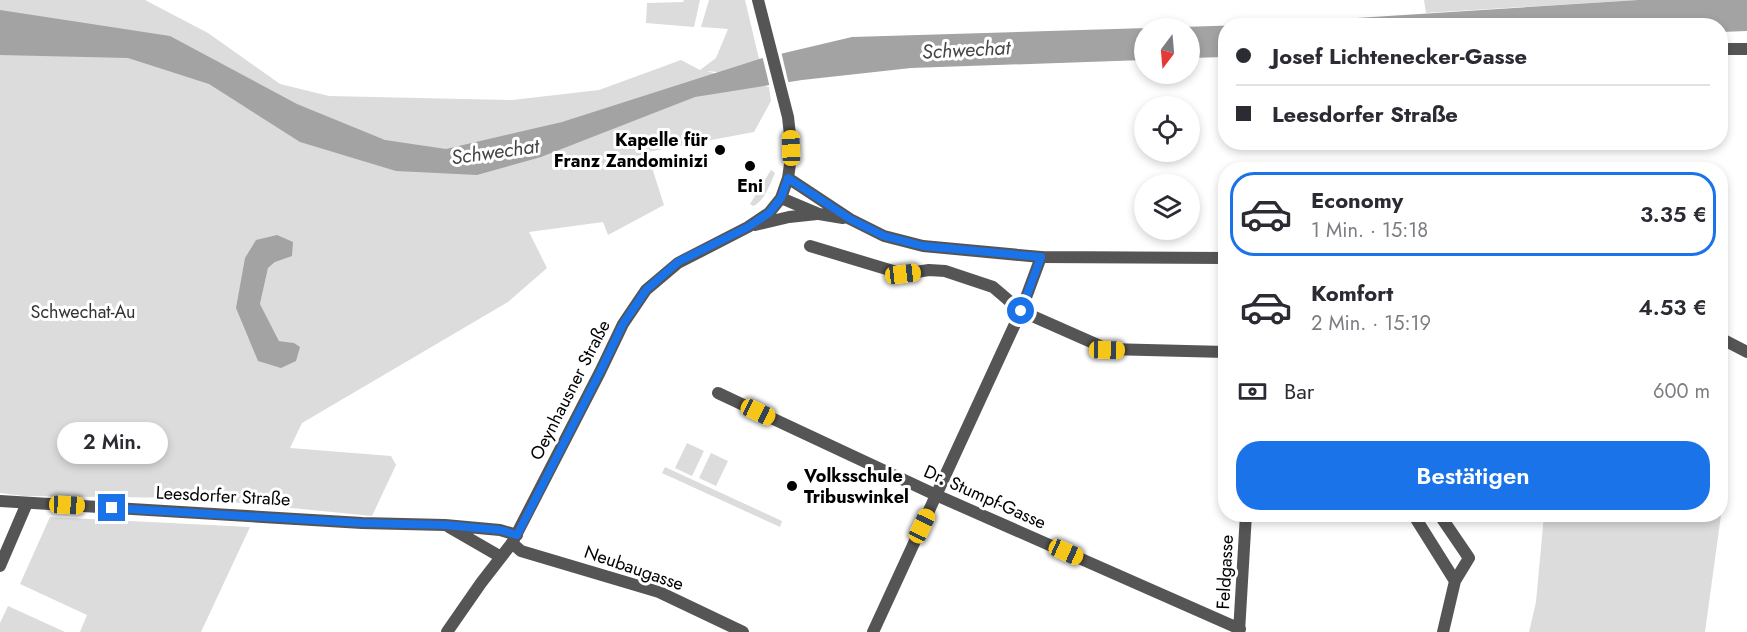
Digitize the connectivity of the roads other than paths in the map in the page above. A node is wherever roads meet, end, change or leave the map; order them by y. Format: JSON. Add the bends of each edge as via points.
{"nodes":[{"id":1,"x":758,"y":0,"type":"edge"},
{"id":2,"x":1747,"y":48,"type":"edge"},
{"id":3,"x":1728,"y":49,"type":"edge"},
{"id":4,"x":788,"y":178,"type":"junction"},
{"id":5,"x":781,"y":198,"type":"junction"},
{"id":6,"x":819,"y":214,"type":"junction"},
{"id":7,"x":850,"y":219,"type":"junction"},
{"id":8,"x":748,"y":227,"type":"junction"},
{"id":9,"x":810,"y":246,"type":"dead end"},
{"id":10,"x":1041,"y":257,"type":"junction"},
{"id":11,"x":1218,"y":258,"type":"edge"},
{"id":12,"x":1021,"y":311,"type":"junction"},
{"id":13,"x":1728,"y":342,"type":"edge"},
{"id":14,"x":1218,"y":352,"type":"edge"},
{"id":15,"x":1747,"y":352,"type":"edge"},
{"id":16,"x":718,"y":393,"type":"dead end"},
{"id":17,"x":936,"y":495,"type":"junction"},
{"id":18,"x":0,"y":501,"type":"edge"},
{"id":19,"x":27,"y":503,"type":"junction"},
{"id":20,"x":1246,"y":522,"type":"edge"},
{"id":21,"x":1418,"y":522,"type":"edge"},
{"id":22,"x":1444,"y":522,"type":"edge"},
{"id":23,"x":445,"y":525,"type":"junction"},
{"id":24,"x":514,"y":539,"type":"junction"},
{"id":25,"x":501,"y":557,"type":"junction"},
{"id":26,"x":0,"y":566,"type":"edge"},
{"id":27,"x":1455,"y":581,"type":"junction"},
{"id":28,"x":1240,"y":630,"type":"edge"},
{"id":29,"x":447,"y":632,"type":"edge"},
{"id":30,"x":743,"y":632,"type":"edge"},
{"id":31,"x":873,"y":632,"type":"edge"},
{"id":32,"x":1443,"y":632,"type":"edge"}],
"edges":[{"from":1,"to":4,"type":"street","name":"Oeynhausner Straße","via":[[790,135]]},
{"from":2,"to":3,"type":"street"},
{"from":4,"to":5,"type":"street","name":"Oeynhausner Straße"},
{"from":4,"to":7,"type":"street"},
{"from":5,"to":6,"type":"street"},
{"from":5,"to":8,"type":"street","name":"Oeynhausner Straße","via":[[769,213]]},
{"from":6,"to":7,"type":"street"},
{"from":6,"to":8,"type":"street"},
{"from":7,"to":10,"type":"street","via":[[884,236],[923,246]]},
{"from":8,"to":24,"type":"street","name":"Oeynhausner Straße","via":[[678,262],[646,290],[623,324]]},
{"from":9,"to":12,"type":"street","via":[[903,274],[945,272],[993,287]]},
{"from":10,"to":11,"type":"street"},
{"from":10,"to":12,"type":"street"},
{"from":12,"to":14,"type":"street","via":[[1107,350]]},
{"from":12,"to":17,"type":"street"},
{"from":13,"to":15,"type":"street"},
{"from":16,"to":17,"type":"street","name":"Dr. Stumpf-Gasse"},
{"from":17,"to":28,"type":"street","name":"Dr. Stumpf-Gasse"},
{"from":17,"to":31,"type":"street"},
{"from":18,"to":19,"type":"street","name":"Leesdorfer Straße"},
{"from":19,"to":23,"type":"street","name":"Leesdorfer Straße"},
{"from":19,"to":26,"type":"street"},
{"from":20,"to":28,"type":"street","name":"Feldgasse"},
{"from":21,"to":27,"type":"street"},
{"from":22,"to":27,"type":"street","via":[[1469,558]]},
{"from":23,"to":24,"type":"street","name":"Leesdorfer Straße","via":[[500,530]]},
{"from":23,"to":25,"type":"street","name":"Leesdorfer Straße"},
{"from":24,"to":25,"type":"street","name":"Oeynhausner Straße"},
{"from":24,"to":30,"type":"street","name":"Neubaugasse","via":[[521,551],[659,592]]},
{"from":25,"to":29,"type":"street","name":"Oeynhausner Straße"},
{"from":27,"to":32,"type":"street"}]}
